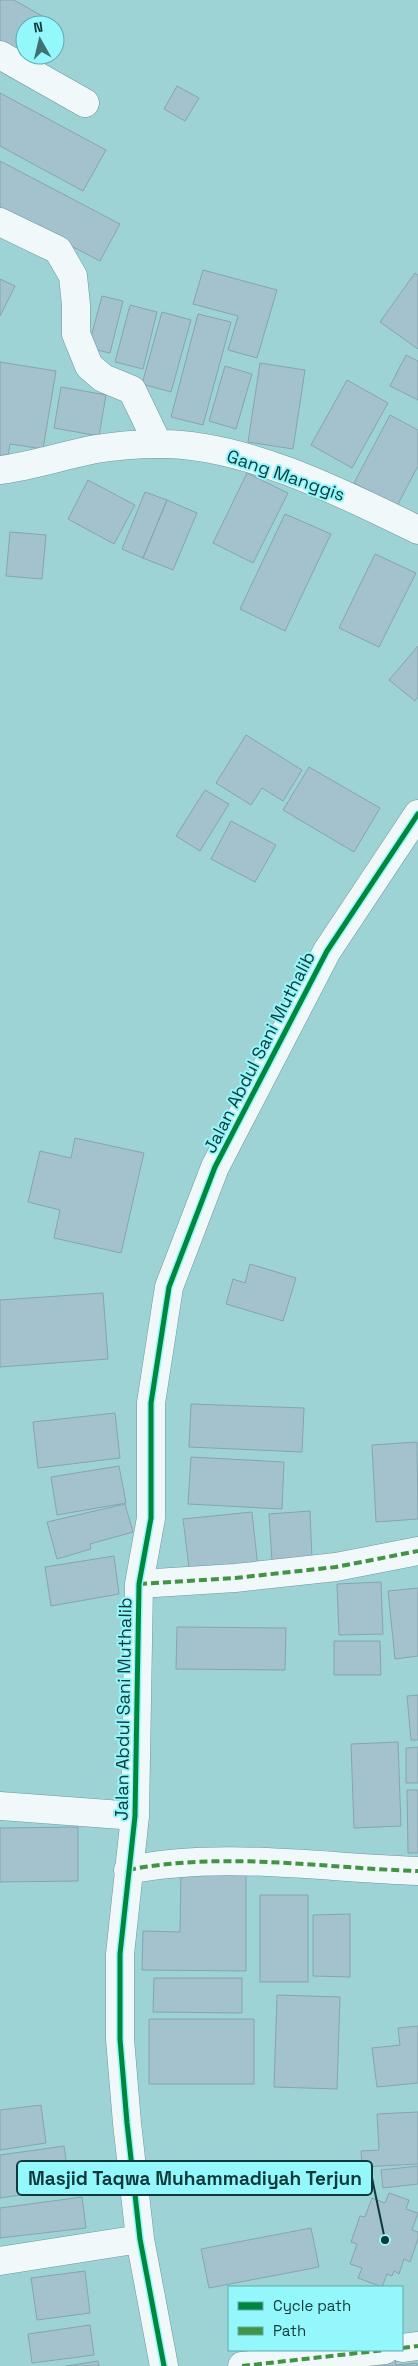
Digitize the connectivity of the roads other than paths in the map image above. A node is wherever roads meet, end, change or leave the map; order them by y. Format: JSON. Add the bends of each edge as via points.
{"nodes":[{"id":1,"x":0,"y":55,"type":"edge"},
{"id":2,"x":85,"y":103,"type":"dead end"},
{"id":3,"x":0,"y":222,"type":"edge"},
{"id":4,"x":158,"y":444,"type":"junction"},
{"id":5,"x":0,"y":470,"type":"edge"},
{"id":6,"x":418,"y":530,"type":"edge"},
{"id":7,"x":418,"y":814,"type":"edge"},
{"id":8,"x":418,"y":1551,"type":"edge"},
{"id":9,"x":139,"y":1584,"type":"junction"},
{"id":10,"x":0,"y":1806,"type":"edge"},
{"id":11,"x":135,"y":1816,"type":"junction"},
{"id":12,"x":128,"y":1870,"type":"junction"},
{"id":13,"x":418,"y":1872,"type":"edge"},
{"id":14,"x":140,"y":2240,"type":"junction"},
{"id":15,"x":0,"y":2262,"type":"edge"},
{"id":16,"x":418,"y":2346,"type":"edge"},
{"id":17,"x":403,"y":2348,"type":"edge"},
{"id":18,"x":376,"y":2351,"type":"edge"},
{"id":19,"x":164,"y":2366,"type":"edge"},
{"id":20,"x":242,"y":2366,"type":"edge"}],
"edges":[{"from":1,"to":2,"type":"street"},
{"from":3,"to":4,"type":"street","via":[[58,250],[72,276],[76,334],[89,366],[103,378],[132,390]]},
{"from":4,"to":5,"type":"street","name":"Gang Manggis","via":[[97,449],[31,466]]},
{"from":4,"to":6,"type":"street","name":"Gang Manggis","via":[[246,457],[350,497]]},
{"from":7,"to":9,"type":"street","name":"Jalan Abdul Sani Muthalib","via":[[328,951],[215,1167],[169,1287],[151,1403],[151,1518]]},
{"from":8,"to":9,"type":"street","via":[[336,1567]]},
{"from":9,"to":11,"type":"street","name":"Jalan Abdul Sani Muthalib"},
{"from":10,"to":11,"type":"street"},
{"from":11,"to":12,"type":"street","name":"Jalan Abdul Sani Muthalib"},
{"from":12,"to":13,"type":"street","via":[[164,1863],[257,1861]]},
{"from":12,"to":14,"type":"street","name":"Jalan Abdul Sani Muthalib","via":[[120,1954],[120,2039]]},
{"from":14,"to":15,"type":"street"},
{"from":14,"to":19,"type":"street","name":"Jalan Abdul Sani Muthalib"},
{"from":16,"to":17,"type":"street"},
{"from":18,"to":20,"type":"street"}]}
